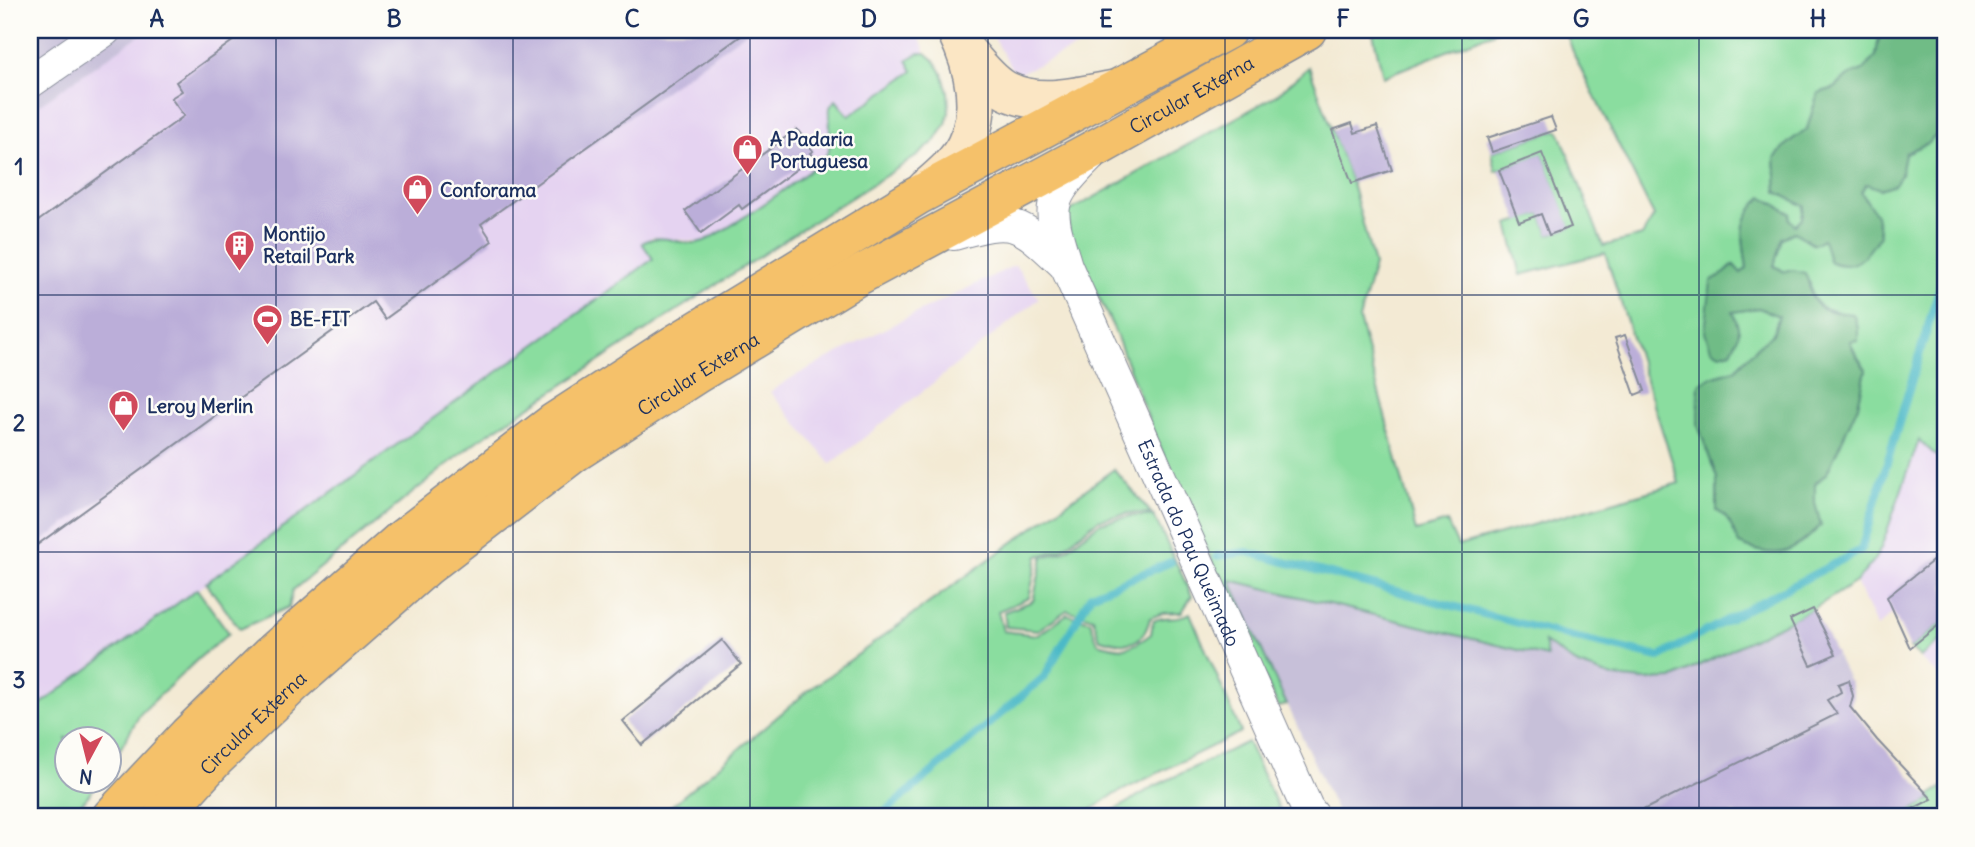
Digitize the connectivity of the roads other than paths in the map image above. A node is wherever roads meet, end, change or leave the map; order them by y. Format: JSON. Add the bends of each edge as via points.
{"nodes":[{"id":1,"x":105,"y":30,"type":"edge"},
{"id":2,"x":1227,"y":30,"type":"edge"},
{"id":3,"x":1307,"y":30,"type":"edge"},
{"id":4,"x":962,"y":41,"type":"edge"},
{"id":5,"x":30,"y":82,"type":"edge"},
{"id":6,"x":1114,"y":89,"type":"junction"},
{"id":7,"x":1100,"y":146,"type":"junction"},
{"id":8,"x":918,"y":196,"type":"junction"},
{"id":9,"x":917,"y":245,"type":"junction"},
{"id":10,"x":1066,"y":266,"type":"junction"},
{"id":11,"x":111,"y":817,"type":"edge"},
{"id":12,"x":162,"y":817,"type":"edge"},
{"id":13,"x":1314,"y":817,"type":"edge"}],
"edges":[{"from":1,"to":5,"type":"street"},
{"from":2,"to":6,"type":"main road","name":"Circular Externa"},
{"from":3,"to":7,"type":"main road","name":"Circular Externa"},
{"from":4,"to":6,"type":"street","via":[[989,78],[1008,91],[1034,99]]},
{"from":4,"to":8,"type":"street","via":[[976,87],[975,117],[966,146]]},
{"from":6,"to":8,"type":"main road","name":"Circular Externa"},
{"from":7,"to":9,"type":"main road","name":"Circular Externa"},
{"from":7,"to":10,"type":"street","name":"Estrada do Pau Queimado","via":[[1065,181],[1054,203],[1052,220]]},
{"from":8,"to":11,"type":"main road","name":"Circular Externa","via":[[675,344],[554,423],[489,472],[402,539],[269,656]]},
{"from":9,"to":10,"type":"street","name":"Estrada do Pau Queimado","via":[[986,224],[1012,225],[1029,232]]},
{"from":9,"to":12,"type":"main road","name":"Circular Externa","via":[[718,361],[575,453],[426,567],[303,675]]},
{"from":10,"to":13,"type":"street","name":"Estrada do Pau Queimado"}]}
